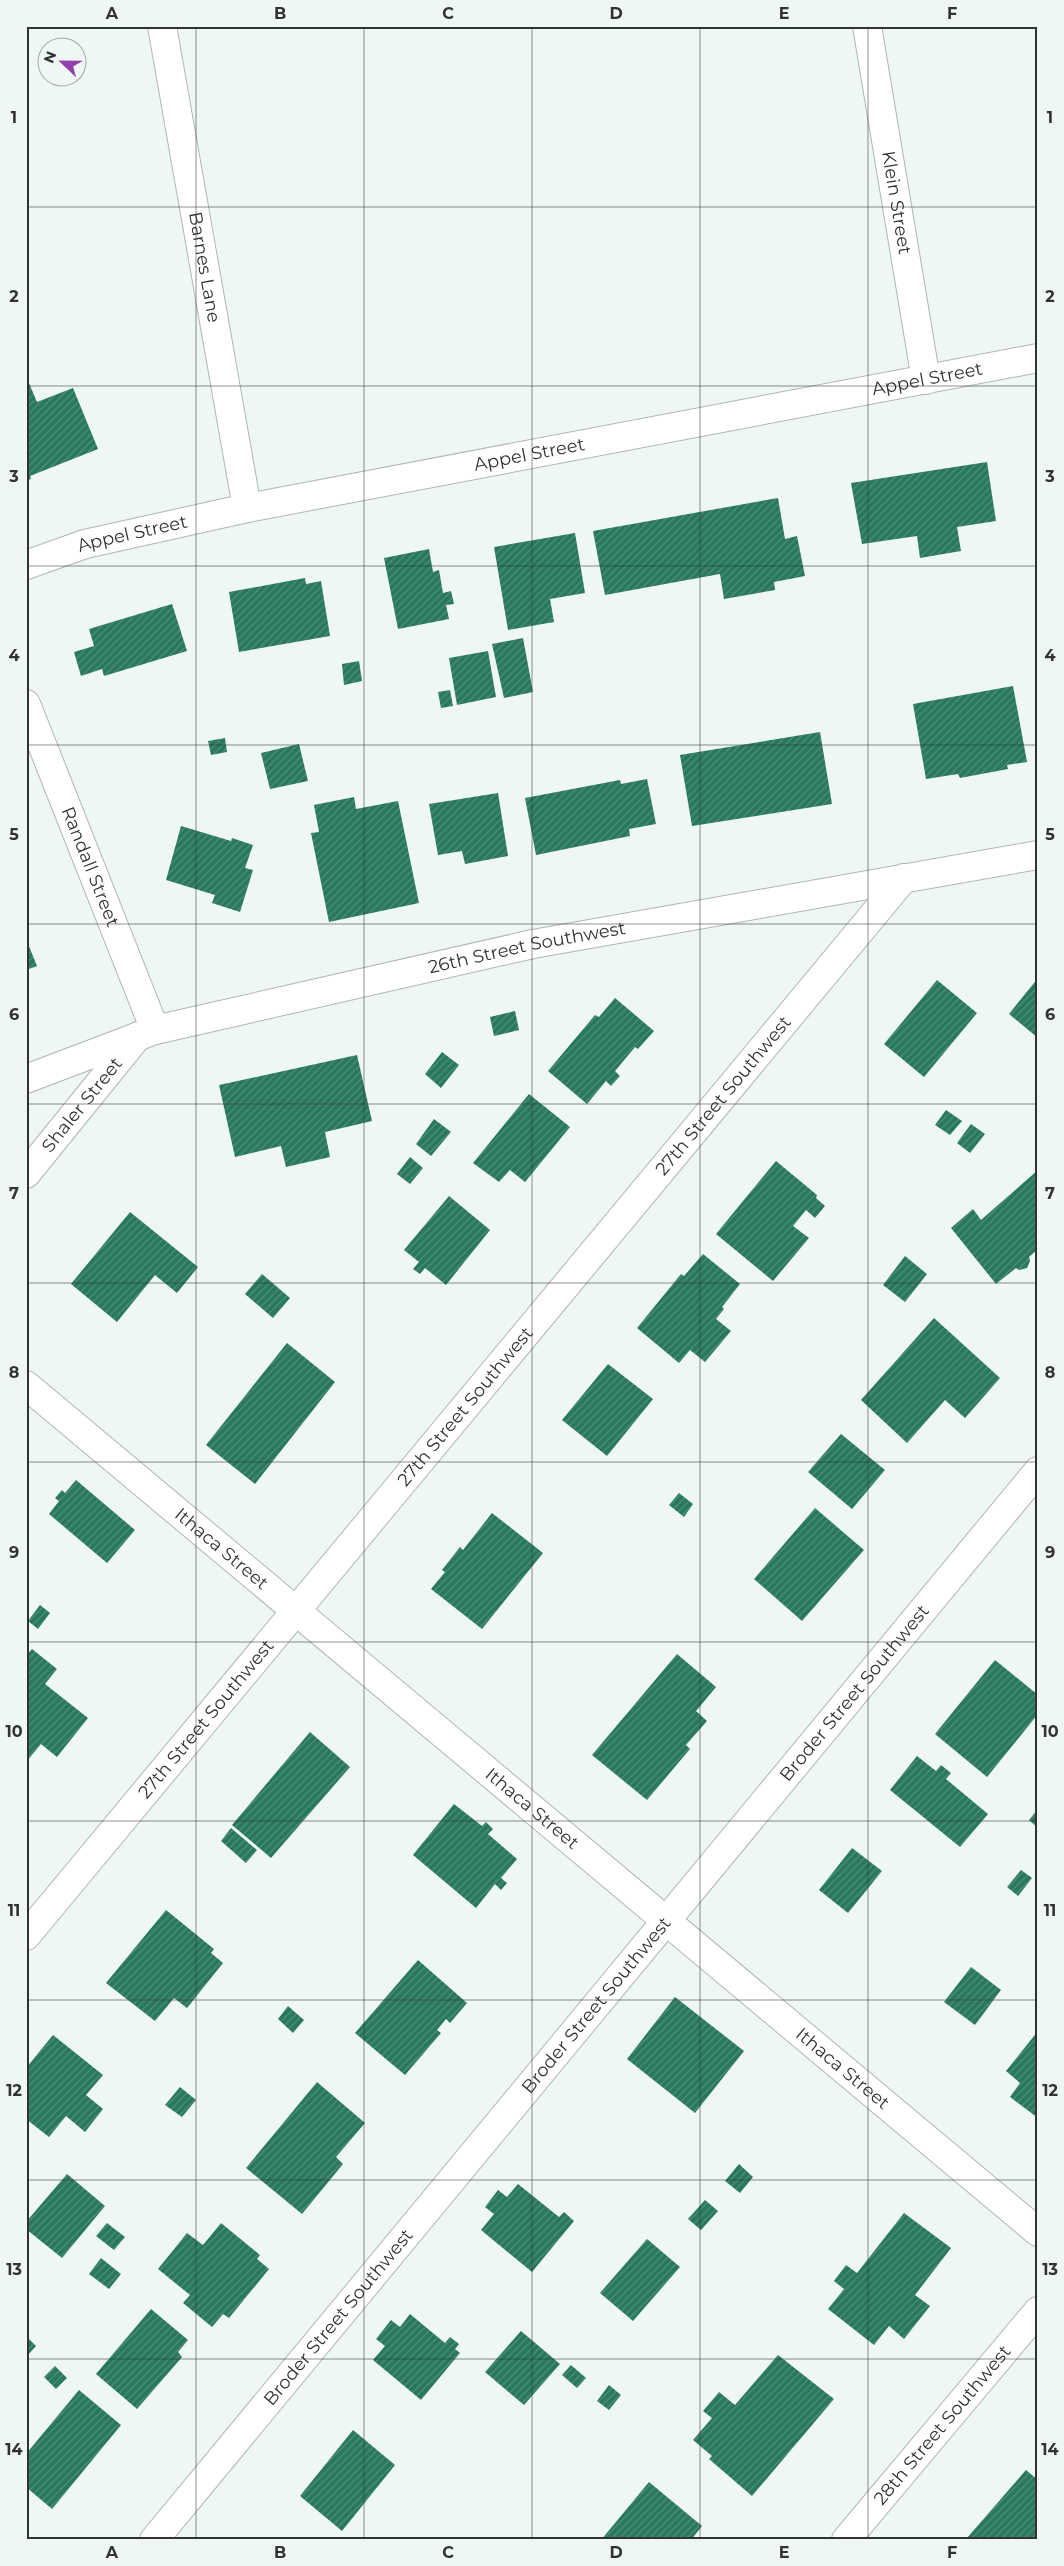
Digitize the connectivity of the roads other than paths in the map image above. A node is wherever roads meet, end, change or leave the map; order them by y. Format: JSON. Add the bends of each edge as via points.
{"nodes":[{"id":1,"x":162,"y":26,"type":"edge"},
{"id":2,"x":867,"y":26,"type":"edge"},
{"id":3,"x":1038,"y":358,"type":"edge"},
{"id":4,"x":926,"y":380,"type":"junction"},
{"id":5,"x":247,"y":508,"type":"junction"},
{"id":6,"x":26,"y":565,"type":"edge"},
{"id":7,"x":26,"y":704,"type":"edge"},
{"id":8,"x":1038,"y":855,"type":"edge"},
{"id":9,"x":904,"y":878,"type":"junction"},
{"id":10,"x":146,"y":1034,"type":"junction"},
{"id":11,"x":26,"y":1079,"type":"edge"},
{"id":12,"x":26,"y":1174,"type":"edge"},
{"id":13,"x":26,"y":1385,"type":"edge"},
{"id":14,"x":1038,"y":1472,"type":"edge"},
{"id":15,"x":296,"y":1611,"type":"junction"},
{"id":16,"x":666,"y":1921,"type":"junction"},
{"id":17,"x":26,"y":1936,"type":"edge"},
{"id":18,"x":1038,"y":2232,"type":"edge"},
{"id":19,"x":1038,"y":2311,"type":"edge"},
{"id":20,"x":154,"y":2540,"type":"edge"},
{"id":21,"x":846,"y":2540,"type":"edge"}],
"edges":[{"from":1,"to":5,"type":"street","name":"Barnes Lane"},
{"from":2,"to":4,"type":"street","name":"Klein Street"},
{"from":3,"to":4,"type":"street","name":"Appel Street"},
{"from":4,"to":5,"type":"street","name":"Appel Street"},
{"from":5,"to":6,"type":"street","name":"Appel Street","via":[[85,544]]},
{"from":7,"to":10,"type":"street","name":"Randall Street"},
{"from":8,"to":9,"type":"street","name":"26th Street Southwest"},
{"from":9,"to":10,"type":"street","name":"26th Street Southwest","via":[[533,944]]},
{"from":9,"to":15,"type":"street","name":"27th Street Southwest"},
{"from":10,"to":11,"type":"street","name":"26th Street Southwest"},
{"from":10,"to":12,"type":"street","name":"Shaler Street"},
{"from":13,"to":15,"type":"street","name":"Ithaca Street"},
{"from":14,"to":16,"type":"street","name":"Broder Street Southwest"},
{"from":15,"to":16,"type":"street","name":"Ithaca Street"},
{"from":15,"to":17,"type":"street","name":"27th Street Southwest"},
{"from":16,"to":18,"type":"street","name":"Ithaca Street"},
{"from":16,"to":20,"type":"street","name":"Broder Street Southwest"},
{"from":19,"to":21,"type":"street","name":"28th Street Southwest"}]}
